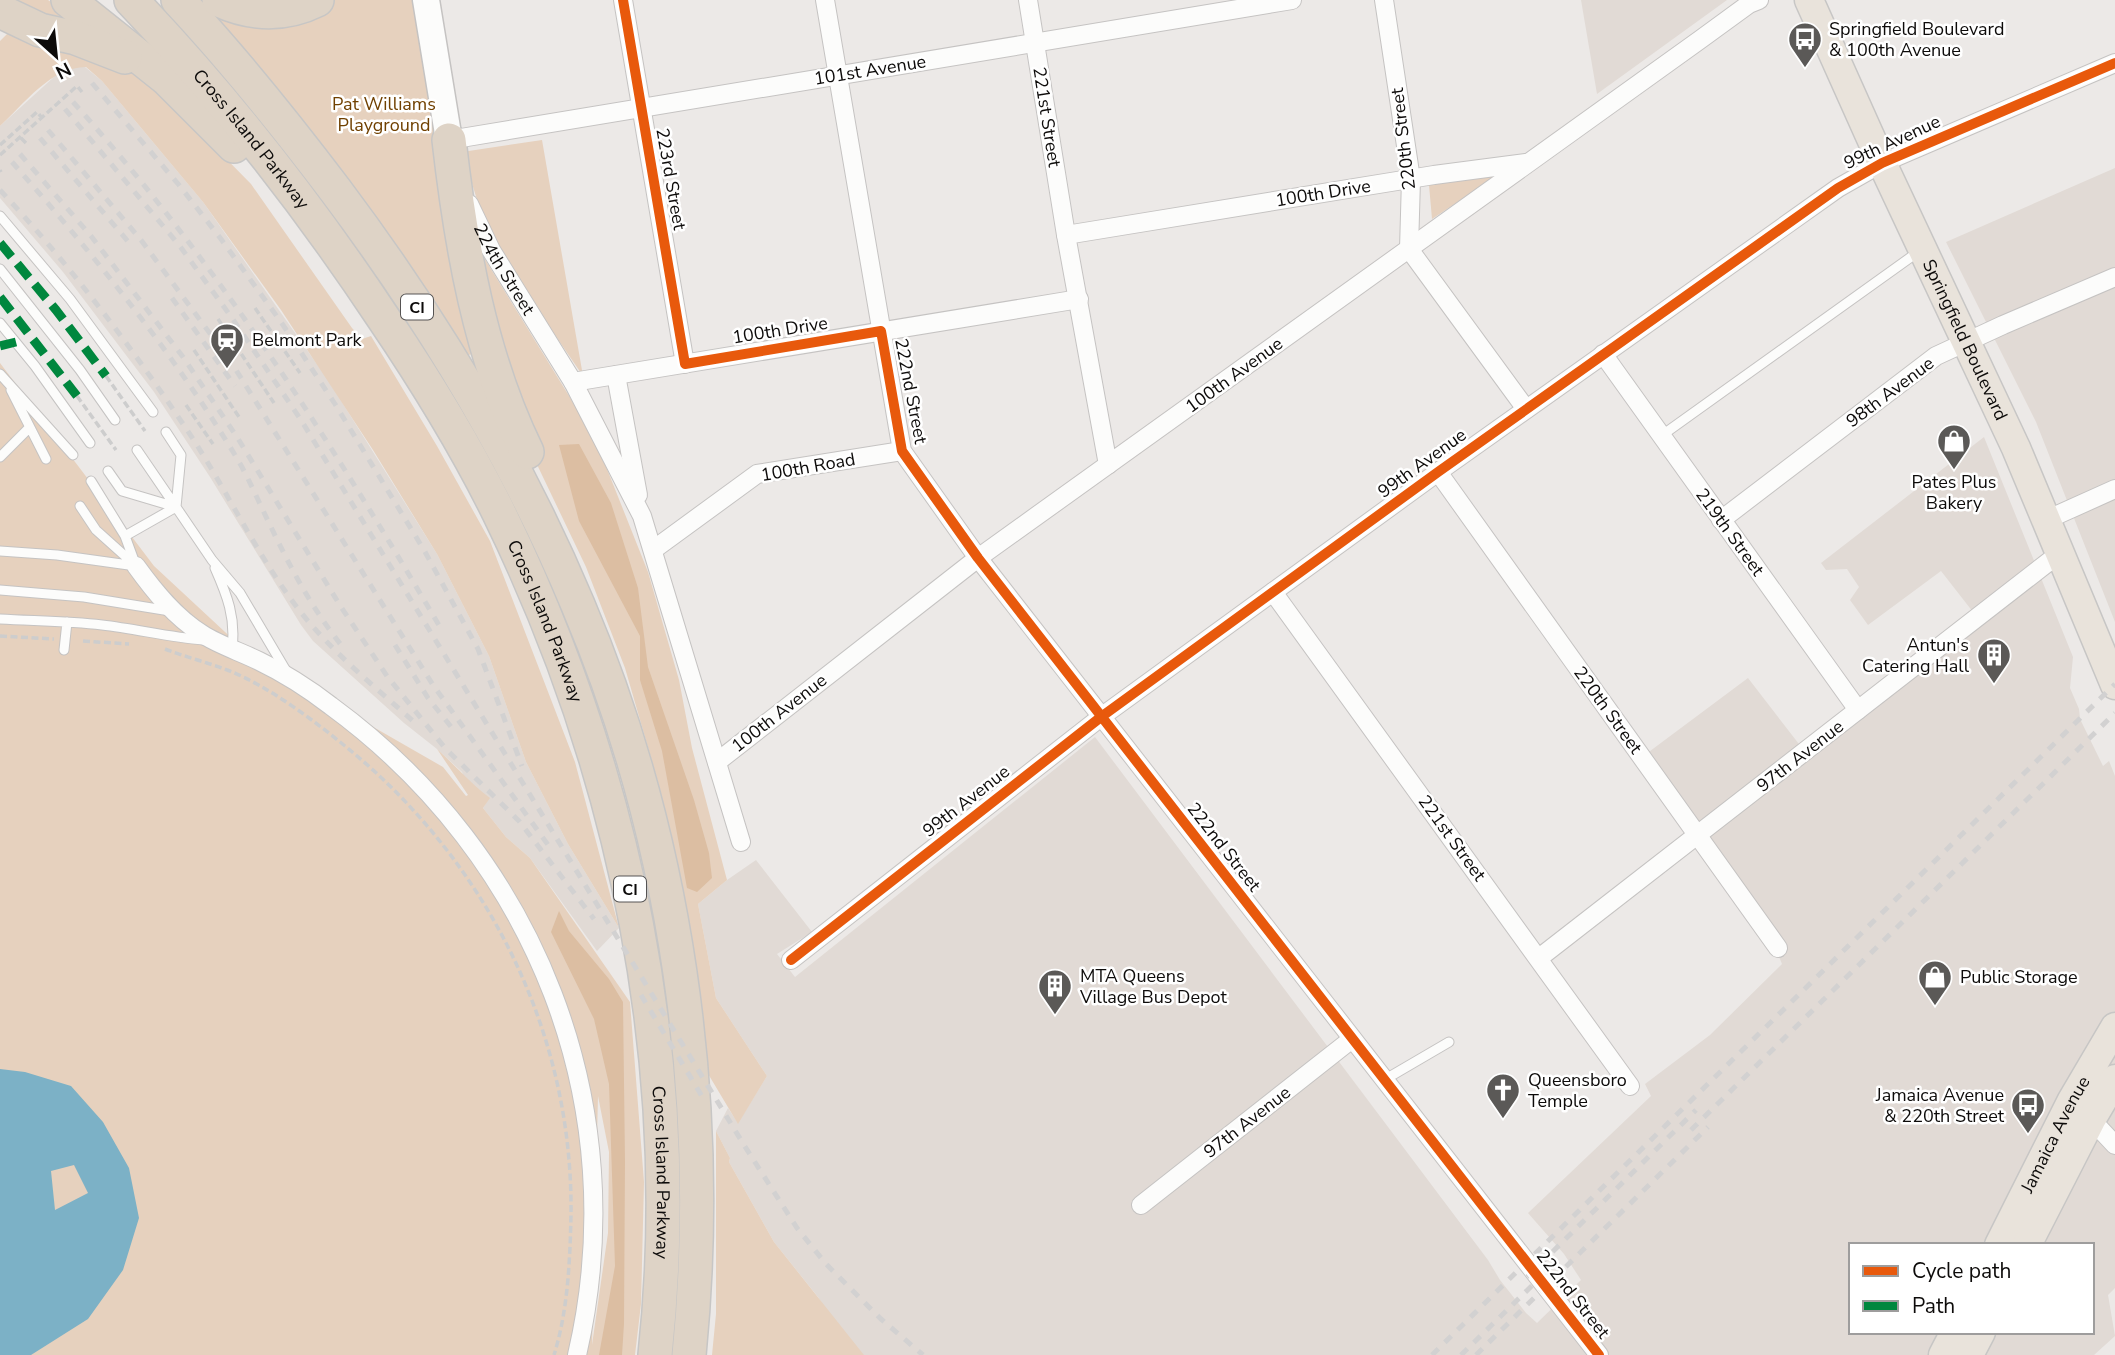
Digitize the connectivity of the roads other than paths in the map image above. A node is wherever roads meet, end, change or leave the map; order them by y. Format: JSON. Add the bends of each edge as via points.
{"nodes":[{"id":1,"x":68,"y":0,"type":"edge"},
{"id":2,"x":131,"y":0,"type":"edge"},
{"id":3,"x":178,"y":0,"type":"edge"},
{"id":4,"x":219,"y":0,"type":"edge"},
{"id":5,"x":317,"y":0,"type":"edge"},
{"id":6,"x":426,"y":0,"type":"edge"},
{"id":7,"x":623,"y":0,"type":"edge"},
{"id":8,"x":825,"y":0,"type":"edge"},
{"id":9,"x":1028,"y":0,"type":"edge"},
{"id":10,"x":1292,"y":0,"type":"edge"},
{"id":11,"x":1384,"y":0,"type":"edge"},
{"id":12,"x":1759,"y":0,"type":"edge"},
{"id":13,"x":1809,"y":0,"type":"edge"},
{"id":14,"x":0,"y":10,"type":"edge"},
{"id":15,"x":1035,"y":43,"type":"junction"},
{"id":16,"x":2115,"y":62,"type":"edge"},
{"id":17,"x":150,"y":66,"type":"junction"},
{"id":18,"x":838,"y":75,"type":"junction"},
{"id":19,"x":641,"y":108,"type":"junction"},
{"id":20,"x":449,"y":140,"type":"junction"},
{"id":21,"x":1530,"y":163,"type":"junction"},
{"id":22,"x":1882,"y":163,"type":"junction"},
{"id":23,"x":1411,"y":179,"type":"junction"},
{"id":24,"x":0,"y":216,"type":"edge"},
{"id":25,"x":1066,"y":235,"type":"junction"},
{"id":26,"x":1409,"y":249,"type":"junction"},
{"id":27,"x":1923,"y":249,"type":"junction"},
{"id":28,"x":0,"y":269,"type":"edge"},
{"id":29,"x":2115,"y":277,"type":"edge"},
{"id":30,"x":1079,"y":299,"type":"junction"},
{"id":31,"x":0,"y":323,"type":"edge"},
{"id":32,"x":881,"y":331,"type":"junction"},
{"id":33,"x":1966,"y":342,"type":"junction"},
{"id":34,"x":1603,"y":354,"type":"junction"},
{"id":35,"x":685,"y":364,"type":"junction"},
{"id":36,"x":0,"y":374,"type":"edge"},
{"id":37,"x":616,"y":375,"type":"junction"},
{"id":38,"x":573,"y":382,"type":"junction"},
{"id":39,"x":7,"y":383,"type":"junction"},
{"id":40,"x":435,"y":397,"type":"junction"},
{"id":41,"x":1526,"y":409,"type":"junction"},
{"id":42,"x":153,"y":412,"type":"dead end"},
{"id":43,"x":115,"y":420,"type":"dead end"},
{"id":44,"x":29,"y":428,"type":"junction"},
{"id":45,"x":166,"y":432,"type":"dead end"},
{"id":46,"x":1661,"y":436,"type":"junction"},
{"id":47,"x":90,"y":443,"type":"dead end"},
{"id":48,"x":137,"y":450,"type":"dead end"},
{"id":49,"x":902,"y":451,"type":"junction"},
{"id":50,"x":73,"y":455,"type":"dead end"},
{"id":51,"x":0,"y":457,"type":"edge"},
{"id":52,"x":46,"y":458,"type":"dead end"},
{"id":53,"x":1108,"y":466,"type":"junction"},
{"id":54,"x":108,"y":471,"type":"dead end"},
{"id":55,"x":1438,"y":472,"type":"junction"},
{"id":56,"x":91,"y":481,"type":"dead end"},
{"id":57,"x":2115,"y":489,"type":"edge"},
{"id":58,"x":80,"y":506,"type":"dead end"},
{"id":59,"x":176,"y":507,"type":"junction"},
{"id":60,"x":642,"y":516,"type":"junction"},
{"id":61,"x":1721,"y":520,"type":"junction"},
{"id":62,"x":2046,"y":520,"type":"junction"},
{"id":63,"x":125,"y":536,"type":"junction"},
{"id":64,"x":653,"y":550,"type":"junction"},
{"id":65,"x":0,"y":551,"type":"edge"},
{"id":66,"x":2060,"y":553,"type":"junction"},
{"id":67,"x":978,"y":558,"type":"junction"},
{"id":68,"x":212,"y":560,"type":"junction"},
{"id":69,"x":136,"y":566,"type":"junction"},
{"id":70,"x":0,"y":590,"type":"edge"},
{"id":71,"x":1273,"y":592,"type":"junction"},
{"id":72,"x":175,"y":612,"type":"junction"},
{"id":73,"x":0,"y":619,"type":"edge"},
{"id":74,"x":67,"y":622,"type":"junction"},
{"id":75,"x":224,"y":645,"type":"junction"},
{"id":76,"x":64,"y":650,"type":"dead end"},
{"id":77,"x":597,"y":652,"type":"junction"},
{"id":78,"x":291,"y":680,"type":"junction"},
{"id":79,"x":2115,"y":685,"type":"edge"},
{"id":80,"x":1858,"y":710,"type":"junction"},
{"id":81,"x":1101,"y":717,"type":"junction"},
{"id":82,"x":717,"y":762,"type":"junction"},
{"id":83,"x":1697,"y":835,"type":"junction"},
{"id":84,"x":741,"y":842,"type":"dead end"},
{"id":85,"x":1778,"y":948,"type":"dead end"},
{"id":86,"x":1539,"y":958,"type":"junction"},
{"id":87,"x":791,"y":960,"type":"dead end"},
{"id":88,"x":2115,"y":1027,"type":"edge"},
{"id":89,"x":1352,"y":1039,"type":"junction"},
{"id":90,"x":1449,"y":1042,"type":"dead end"},
{"id":91,"x":2115,"y":1079,"type":"edge"},
{"id":92,"x":1384,"y":1080,"type":"junction"},
{"id":93,"x":1630,"y":1086,"type":"dead end"},
{"id":94,"x":2082,"y":1110,"type":"junction"},
{"id":95,"x":2115,"y":1144,"type":"edge"},
{"id":96,"x":1141,"y":1205,"type":"dead end"},
{"id":97,"x":2000,"y":1243,"type":"edge"},
{"id":98,"x":2027,"y":1243,"type":"edge"},
{"id":99,"x":694,"y":1297,"type":"junction"},
{"id":100,"x":1954,"y":1334,"type":"edge"},
{"id":101,"x":1980,"y":1334,"type":"edge"},
{"id":102,"x":577,"y":1355,"type":"edge"},
{"id":103,"x":655,"y":1355,"type":"edge"},
{"id":104,"x":689,"y":1355,"type":"edge"},
{"id":105,"x":698,"y":1355,"type":"edge"},
{"id":106,"x":1599,"y":1355,"type":"edge"},
{"id":107,"x":1944,"y":1355,"type":"edge"},
{"id":108,"x":1969,"y":1355,"type":"edge"}],
"edges":[{"from":1,"to":17,"type":"highway"},
{"from":2,"to":40,"type":"highway","name":"Cross Island Parkway","number":"CI","via":[[217,95],[295,193],[368,293]]},
{"from":3,"to":77,"type":"highway","name":"Cross Island Parkway","number":"CI","via":[[321,171],[438,337],[531,501]]},
{"from":4,"to":5,"type":"highway","via":[[270,13]]},
{"from":6,"to":20,"type":"street","name":"224th Street"},
{"from":7,"to":19,"type":"street","name":"223rd Street"},
{"from":8,"to":18,"type":"street","name":"222nd Street"},
{"from":9,"to":15,"type":"street","name":"221st Street"},
{"from":10,"to":15,"type":"street","name":"101st Avenue"},
{"from":11,"to":23,"type":"street","name":"220th Street"},
{"from":12,"to":21,"type":"street","name":"100th Avenue"},
{"from":13,"to":22,"type":"main road","name":"Springfield Boulevard"},
{"from":14,"to":17,"type":"highway","via":[[40,30],[76,38]]},
{"from":15,"to":18,"type":"street","name":"101st Avenue"},
{"from":15,"to":25,"type":"street","name":"221st Street"},
{"from":16,"to":22,"type":"street","name":"99th Avenue"},
{"from":17,"to":40,"type":"highway","via":[[185,96],[258,174]]},
{"from":18,"to":19,"type":"street","name":"101st Avenue"},
{"from":18,"to":32,"type":"street","name":"222nd Street"},
{"from":19,"to":20,"type":"street","name":"101st Avenue"},
{"from":19,"to":35,"type":"street","name":"223rd Street"},
{"from":20,"to":38,"type":"street","name":"224th Street","via":[[481,233]]},
{"from":20,"to":77,"type":"highway","via":[[457,218],[489,350],[519,437],[571,545]]},
{"from":21,"to":23,"type":"street","name":"100th Drive"},
{"from":21,"to":26,"type":"street","name":"100th Avenue"},
{"from":22,"to":27,"type":"main road","name":"Springfield Boulevard"},
{"from":22,"to":34,"type":"street","name":"99th Avenue","via":[[1838,188]]},
{"from":23,"to":25,"type":"street","name":"100th Drive"},
{"from":23,"to":26,"type":"street","name":"220th Street"},
{"from":24,"to":42,"type":"lane","via":[[70,299]]},
{"from":25,"to":30,"type":"street"},
{"from":26,"to":41,"type":"street"},
{"from":26,"to":53,"type":"street","name":"100th Avenue"},
{"from":27,"to":33,"type":"main road","name":"Springfield Boulevard"},
{"from":27,"to":46,"type":"lane"},
{"from":28,"to":43,"type":"lane"},
{"from":29,"to":33,"type":"street","name":"98th Avenue"},
{"from":30,"to":32,"type":"street","name":"100th Drive"},
{"from":30,"to":53,"type":"street"},
{"from":31,"to":47,"type":"lane"},
{"from":32,"to":35,"type":"street","name":"100th Drive"},
{"from":32,"to":49,"type":"street","name":"222nd Street"},
{"from":33,"to":61,"type":"street","name":"98th Avenue","via":[[1936,356]]},
{"from":33,"to":62,"type":"main road","name":"Springfield Boulevard"},
{"from":34,"to":41,"type":"street","name":"99th Avenue"},
{"from":34,"to":46,"type":"street","name":"219th Street"},
{"from":35,"to":37,"type":"street","name":"100th Drive"},
{"from":36,"to":39,"type":"lane"},
{"from":37,"to":38,"type":"street","name":"100th Drive"},
{"from":37,"to":60,"type":"street","name":"224th Street"},
{"from":38,"to":60,"type":"street","name":"224th Street"},
{"from":39,"to":44,"type":"lane"},
{"from":39,"to":50,"type":"lane"},
{"from":40,"to":103,"type":"highway","name":"Cross Island Parkway","number":"CI","via":[[499,512],[532,584],[585,723],[620,842],[644,965],[657,1077],[662,1275]]},
{"from":41,"to":55,"type":"street","name":"99th Avenue"},
{"from":44,"to":51,"type":"lane"},
{"from":44,"to":52,"type":"lane"},
{"from":45,"to":59,"type":"lane","via":[[181,455]]},
{"from":46,"to":61,"type":"street","name":"219th Street"},
{"from":48,"to":59,"type":"lane"},
{"from":49,"to":64,"type":"street","name":"100th Road","via":[[757,474]]},
{"from":49,"to":67,"type":"street","name":"222nd Street"},
{"from":53,"to":67,"type":"street","name":"100th Avenue"},
{"from":54,"to":59,"type":"lane","via":[[122,491]]},
{"from":55,"to":71,"type":"street","name":"99th Avenue"},
{"from":55,"to":83,"type":"street","name":"220th Street"},
{"from":56,"to":63,"type":"lane"},
{"from":57,"to":62,"type":"street"},
{"from":58,"to":69,"type":"lane","via":[[96,530]]},
{"from":59,"to":63,"type":"lane"},
{"from":59,"to":68,"type":"lane"},
{"from":60,"to":64,"type":"street","name":"224th Street"},
{"from":61,"to":80,"type":"street","name":"219th Street"},
{"from":62,"to":66,"type":"main road","name":"Springfield Boulevard"},
{"from":63,"to":69,"type":"lane"},
{"from":64,"to":82,"type":"street","name":"224th Street"},
{"from":65,"to":69,"type":"lane"},
{"from":66,"to":79,"type":"main road","name":"Springfield Boulevard"},
{"from":66,"to":80,"type":"street","name":"97th Avenue"},
{"from":67,"to":81,"type":"street","name":"222nd Street"},
{"from":67,"to":82,"type":"street","name":"100th Avenue"},
{"from":68,"to":75,"type":"lane","via":[[232,610],[234,634]]},
{"from":68,"to":78,"type":"lane","via":[[240,593]]},
{"from":69,"to":72,"type":"street"},
{"from":70,"to":72,"type":"lane","via":[[85,597]]},
{"from":71,"to":81,"type":"street","name":"99th Avenue"},
{"from":71,"to":86,"type":"street","name":"221st Street"},
{"from":72,"to":75,"type":"street"},
{"from":73,"to":74,"type":"lane"},
{"from":74,"to":75,"type":"lane"},
{"from":74,"to":76,"type":"lane"},
{"from":75,"to":78,"type":"street"},
{"from":77,"to":99,"type":"highway","name":"Cross Island Parkway","number":"CI","via":[[643,796],[675,946],[694,1097]]},
{"from":78,"to":102,"type":"street","via":[[370,737],[438,804],[482,858],[538,955],[570,1044],[593,1168],[590,1293]]},
{"from":80,"to":83,"type":"street","name":"97th Avenue"},
{"from":81,"to":87,"type":"street","name":"99th Avenue"},
{"from":81,"to":89,"type":"street","name":"222nd Street"},
{"from":82,"to":84,"type":"street","name":"224th Street"},
{"from":83,"to":85,"type":"street","name":"220th Street"},
{"from":83,"to":86,"type":"street","name":"97th Avenue"},
{"from":86,"to":93,"type":"street","name":"221st Street"},
{"from":88,"to":94,"type":"main road","name":"Jamaica Avenue"},
{"from":89,"to":92,"type":"street","name":"222nd Street"},
{"from":89,"to":96,"type":"street","name":"97th Avenue"},
{"from":90,"to":92,"type":"lane"},
{"from":91,"to":94,"type":"main road","name":"Jamaica Avenue"},
{"from":92,"to":106,"type":"street","name":"222nd Street"},
{"from":94,"to":95,"type":"street"},
{"from":94,"to":97,"type":"main road","name":"Jamaica Avenue"},
{"from":94,"to":98,"type":"main road","name":"Jamaica Avenue"},
{"from":99,"to":104,"type":"highway","name":"Cross Island Parkway","number":"CI"},
{"from":99,"to":105,"type":"highway"},
{"from":100,"to":107,"type":"main road"},
{"from":101,"to":108,"type":"main road"}]}
